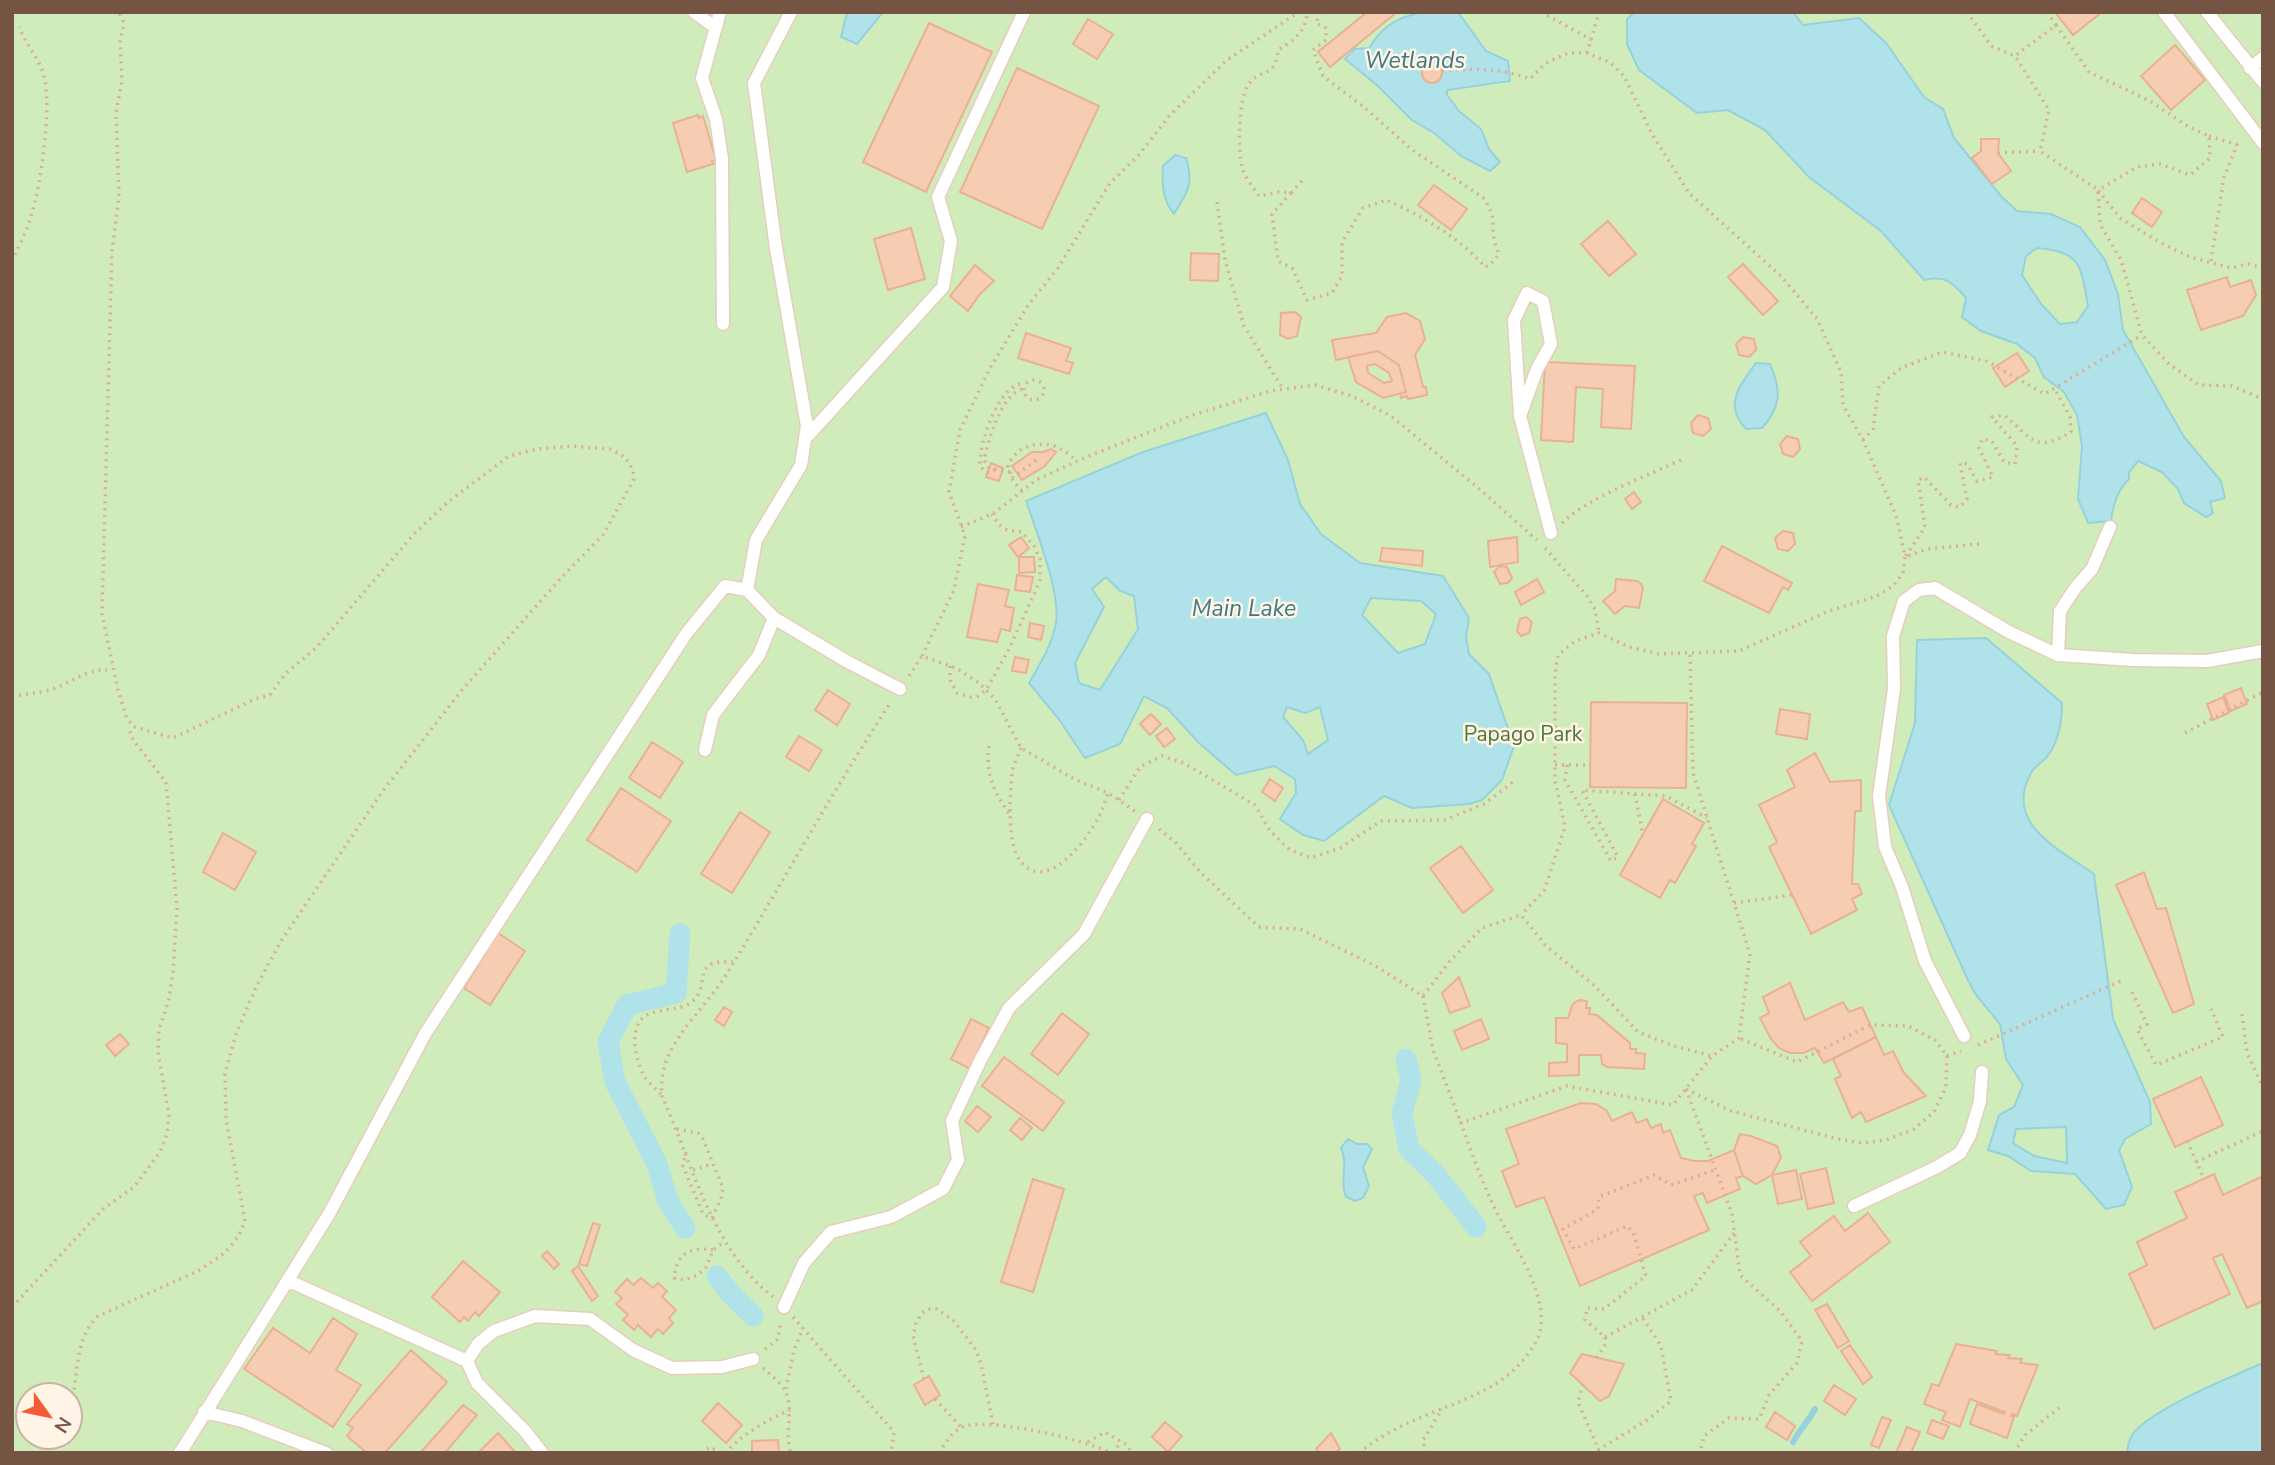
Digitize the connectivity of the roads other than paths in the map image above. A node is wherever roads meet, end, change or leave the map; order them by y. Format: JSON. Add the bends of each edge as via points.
{"nodes":[{"id":1,"x":694,"y":12,"type":"edge"},
{"id":2,"x":720,"y":12,"type":"edge"},
{"id":3,"x":791,"y":12,"type":"edge"},
{"id":4,"x":1024,"y":12,"type":"edge"},
{"id":5,"x":2164,"y":12,"type":"edge"},
{"id":6,"x":2207,"y":12,"type":"edge"},
{"id":7,"x":716,"y":28,"type":"junction"},
{"id":8,"x":2263,"y":58,"type":"edge"},
{"id":9,"x":2250,"y":68,"type":"junction"},
{"id":10,"x":2263,"y":82,"type":"edge"},
{"id":11,"x":2263,"y":143,"type":"edge"},
{"id":12,"x":723,"y":324,"type":"dead end"},
{"id":13,"x":1520,"y":416,"type":"junction"},
{"id":14,"x":805,"y":440,"type":"junction"},
{"id":15,"x":2110,"y":527,"type":"dead end"},
{"id":16,"x":1551,"y":533,"type":"road end"},
{"id":17,"x":747,"y":590,"type":"junction"},
{"id":18,"x":774,"y":618,"type":"junction"},
{"id":19,"x":2263,"y":651,"type":"edge"},
{"id":20,"x":2058,"y":655,"type":"junction"},
{"id":21,"x":900,"y":688,"type":"road end"},
{"id":22,"x":705,"y":750,"type":"dead end"},
{"id":23,"x":1147,"y":819,"type":"road end"},
{"id":24,"x":1964,"y":1036,"type":"dead end"},
{"id":25,"x":1982,"y":1072,"type":"dead end"},
{"id":26,"x":1854,"y":1206,"type":"dead end"},
{"id":27,"x":289,"y":1281,"type":"junction"},
{"id":28,"x":784,"y":1307,"type":"road end"},
{"id":29,"x":753,"y":1359,"type":"road end"},
{"id":30,"x":467,"y":1361,"type":"junction"},
{"id":31,"x":204,"y":1412,"type":"junction"},
{"id":32,"x":180,"y":1453,"type":"edge"},
{"id":33,"x":326,"y":1453,"type":"edge"},
{"id":34,"x":542,"y":1453,"type":"edge"}],
"edges":[{"from":1,"to":7,"type":"lane"},
{"from":2,"to":7,"type":"lane"},
{"from":3,"to":14,"type":"lane","via":[[754,83],[807,426]]},
{"from":4,"to":14,"type":"lane","via":[[938,197],[951,241],[943,287]]},
{"from":5,"to":11,"type":"lane"},
{"from":6,"to":9,"type":"lane"},
{"from":7,"to":12,"type":"lane","via":[[702,78],[716,119],[722,159]]},
{"from":8,"to":9,"type":"lane"},
{"from":9,"to":10,"type":"lane"},
{"from":13,"to":13,"type":"lane","via":[[1551,344],[1543,301],[1527,293],[1514,320]]},
{"from":13,"to":16,"type":"lane"},
{"from":14,"to":17,"type":"lane","via":[[801,466],[756,540]]},
{"from":15,"to":20,"type":"lane","via":[[2092,569],[2060,611]]},
{"from":17,"to":18,"type":"lane"},
{"from":17,"to":27,"type":"lane","via":[[725,586],[686,634],[425,1034]]},
{"from":18,"to":21,"type":"lane"},
{"from":18,"to":22,"type":"lane","via":[[759,654],[713,715]]},
{"from":19,"to":20,"type":"lane","via":[[2207,661]]},
{"from":20,"to":24,"type":"lane","via":[[1935,588],[1919,590],[1905,601],[1893,636],[1894,689],[1879,796],[1885,847],[1924,961]]},
{"from":23,"to":28,"type":"lane","via":[[1084,934],[1009,1008],[952,1121],[958,1160],[943,1189],[891,1217],[831,1232],[804,1263]]},
{"from":25,"to":26,"type":"lane","via":[[1980,1101],[1960,1153]]},
{"from":27,"to":30,"type":"lane"},
{"from":27,"to":31,"type":"lane"},
{"from":29,"to":30,"type":"lane","via":[[722,1367],[672,1368],[633,1350],[590,1319],[536,1317],[494,1331]]},
{"from":30,"to":34,"type":"lane","via":[[477,1383]]},
{"from":31,"to":32,"type":"lane"},
{"from":31,"to":33,"type":"lane","via":[[242,1421]]}]}
